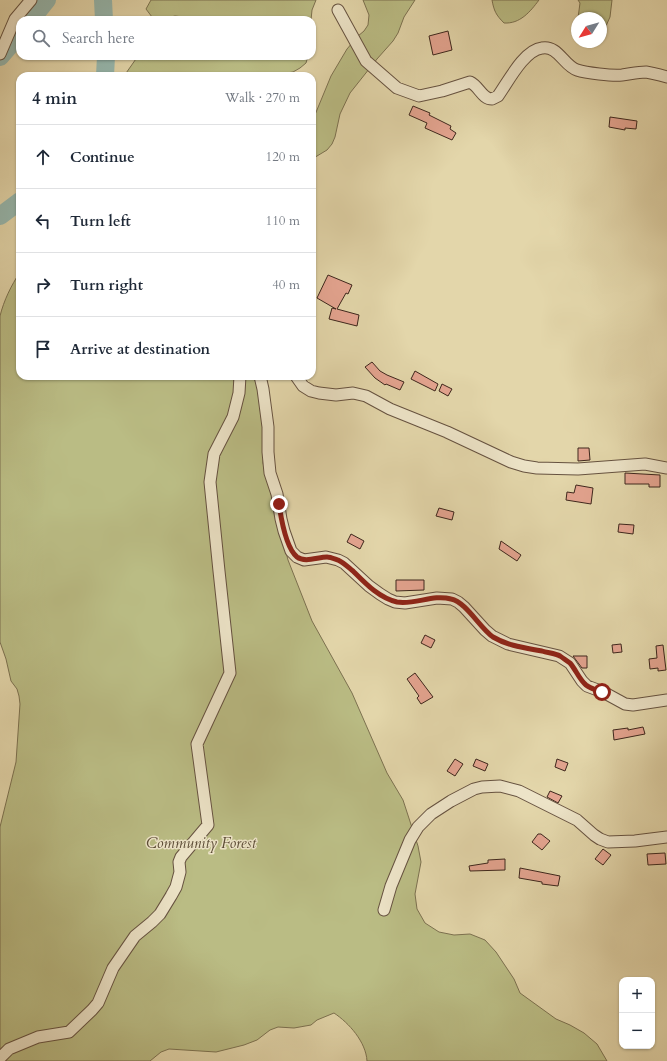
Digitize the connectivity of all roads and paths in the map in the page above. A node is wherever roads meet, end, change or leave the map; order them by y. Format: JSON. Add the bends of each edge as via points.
{"nodes":[{"id":1,"x":31,"y":0,"type":"edge"},
{"id":2,"x":338,"y":10,"type":"dead end"},
{"id":3,"x":18,"y":16,"type":"edge"},
{"id":4,"x":16,"y":18,"type":"edge"},
{"id":5,"x":0,"y":54,"type":"edge"},
{"id":6,"x":667,"y":77,"type":"edge"},
{"id":7,"x":240,"y":380,"type":"edge"},
{"id":8,"x":261,"y":380,"type":"edge"},
{"id":9,"x":299,"y":380,"type":"edge"},
{"id":10,"x":667,"y":468,"type":"edge"},
{"id":11,"x":667,"y":700,"type":"edge"},
{"id":12,"x":667,"y":836,"type":"edge"},
{"id":13,"x":384,"y":910,"type":"dead end"},
{"id":14,"x":0,"y":1058,"type":"edge"}],
"edges":[{"from":1,"to":3,"type":"street"},
{"from":2,"to":6,"type":"street","via":[[366,61],[398,88],[419,96],[470,82],[486,98],[492,99],[498,96],[519,64],[542,47],[554,51],[578,71],[621,75],[644,72]]},
{"from":4,"to":5,"type":"street"},
{"from":7,"to":14,"type":"street","via":[[240,394],[233,417],[214,454],[210,482],[230,673],[197,744],[208,825],[181,858],[176,887],[160,914],[134,936],[113,968],[98,1003],[92,1010],[69,1032],[38,1037],[9,1049]]},
{"from":8,"to":11,"type":"street","via":[[268,427],[270,472],[284,531],[291,551],[297,557],[304,560],[326,557],[338,560],[369,586],[395,602],[452,599],[464,607],[492,636],[508,644],[559,656],[570,663],[587,686],[625,704]]},
{"from":9,"to":10,"type":"street","via":[[303,386],[314,392],[366,396],[390,409],[524,466],[578,469],[645,464]]},
{"from":12,"to":13,"type":"street","via":[[608,842],[594,835],[577,820],[519,791],[500,786],[474,789],[438,809],[418,827],[391,886]]}]}
